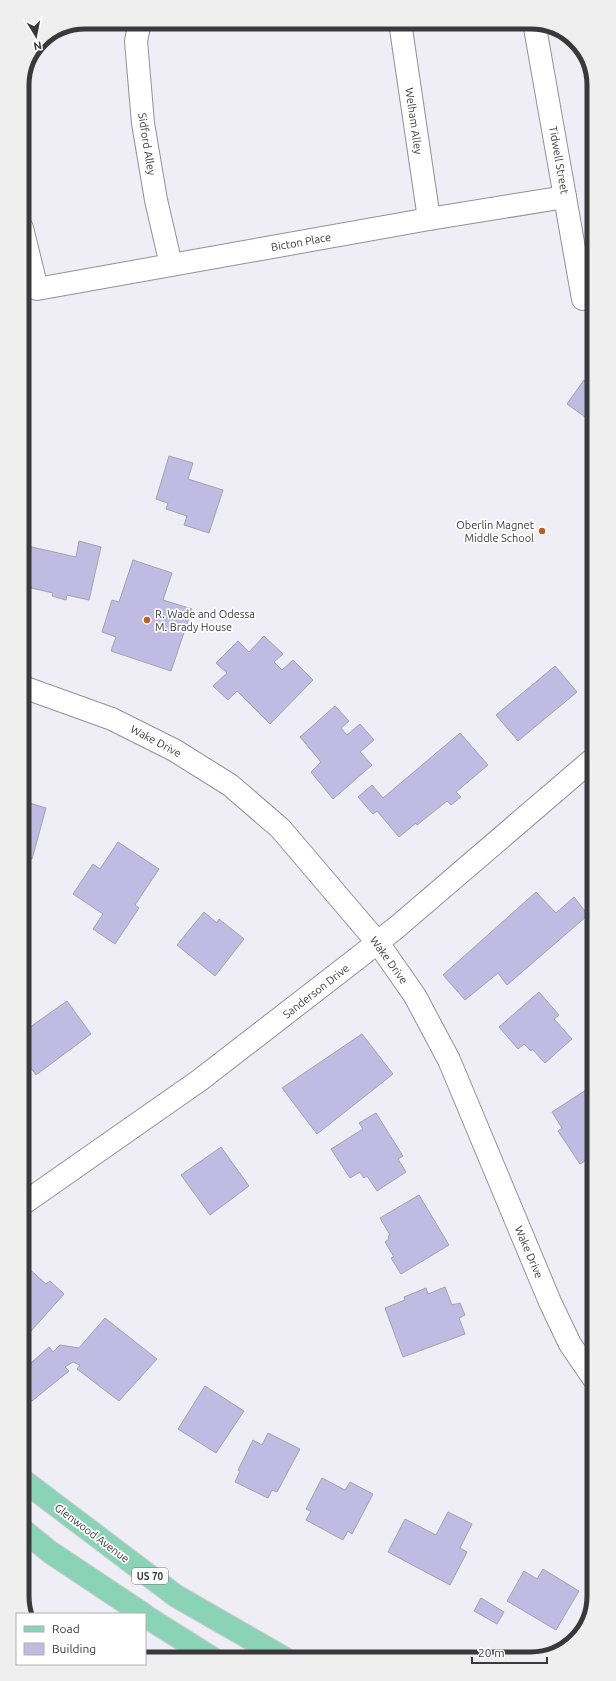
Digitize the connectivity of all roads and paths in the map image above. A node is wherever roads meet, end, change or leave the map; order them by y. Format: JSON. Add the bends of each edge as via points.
{"nodes":[{"id":1,"x":139,"y":29,"type":"edge"},
{"id":2,"x":401,"y":29,"type":"edge"},
{"id":3,"x":535,"y":29,"type":"edge"},
{"id":4,"x":565,"y":197,"type":"junction"},
{"id":5,"x":429,"y":219,"type":"junction"},
{"id":6,"x":29,"y":256,"type":"edge"},
{"id":7,"x":171,"y":265,"type":"junction"},
{"id":8,"x":583,"y":298,"type":"dead end"},
{"id":9,"x":29,"y":689,"type":"edge"},
{"id":10,"x":587,"y":764,"type":"edge"},
{"id":11,"x":378,"y":943,"type":"junction"},
{"id":12,"x":29,"y":1200,"type":"edge"},
{"id":13,"x":587,"y":1369,"type":"edge"},
{"id":14,"x":29,"y":1485,"type":"edge"},
{"id":15,"x":29,"y":1535,"type":"edge"},
{"id":16,"x":141,"y":1613,"type":"edge"},
{"id":17,"x":146,"y":1617,"type":"edge"},
{"id":18,"x":202,"y":1652,"type":"edge"},
{"id":19,"x":274,"y":1652,"type":"edge"}],
"edges":[{"from":1,"to":7,"type":"street","name":"Sidford Alley","via":[[136,41],[143,123],[156,200]]},
{"from":2,"to":5,"type":"street","name":"Welham Alley"},
{"from":3,"to":4,"type":"street","name":"Tidwell Street"},
{"from":4,"to":5,"type":"street","name":"Bicton Place"},
{"from":4,"to":8,"type":"street","name":"Tidwell Street"},
{"from":5,"to":7,"type":"street","name":"Bicton Place"},
{"from":6,"to":7,"type":"street","name":"Bicton Place","via":[[37,289]]},
{"from":9,"to":11,"type":"street","name":"Wake Drive","via":[[112,719],[174,750],[230,785],[280,828]]},
{"from":10,"to":11,"type":"street","name":"Sanderson Drive"},
{"from":11,"to":12,"type":"street","name":"Sanderson Drive","via":[[200,1080]]},
{"from":11,"to":13,"type":"street","name":"Wake Drive","via":[[415,996],[449,1060],[550,1302],[570,1344]]},
{"from":14,"to":19,"type":"main road","name":"Glenwood Avenue","number":"US 70","via":[[176,1596]]},
{"from":15,"to":16,"type":"main road"},
{"from":17,"to":18,"type":"main road"}]}
